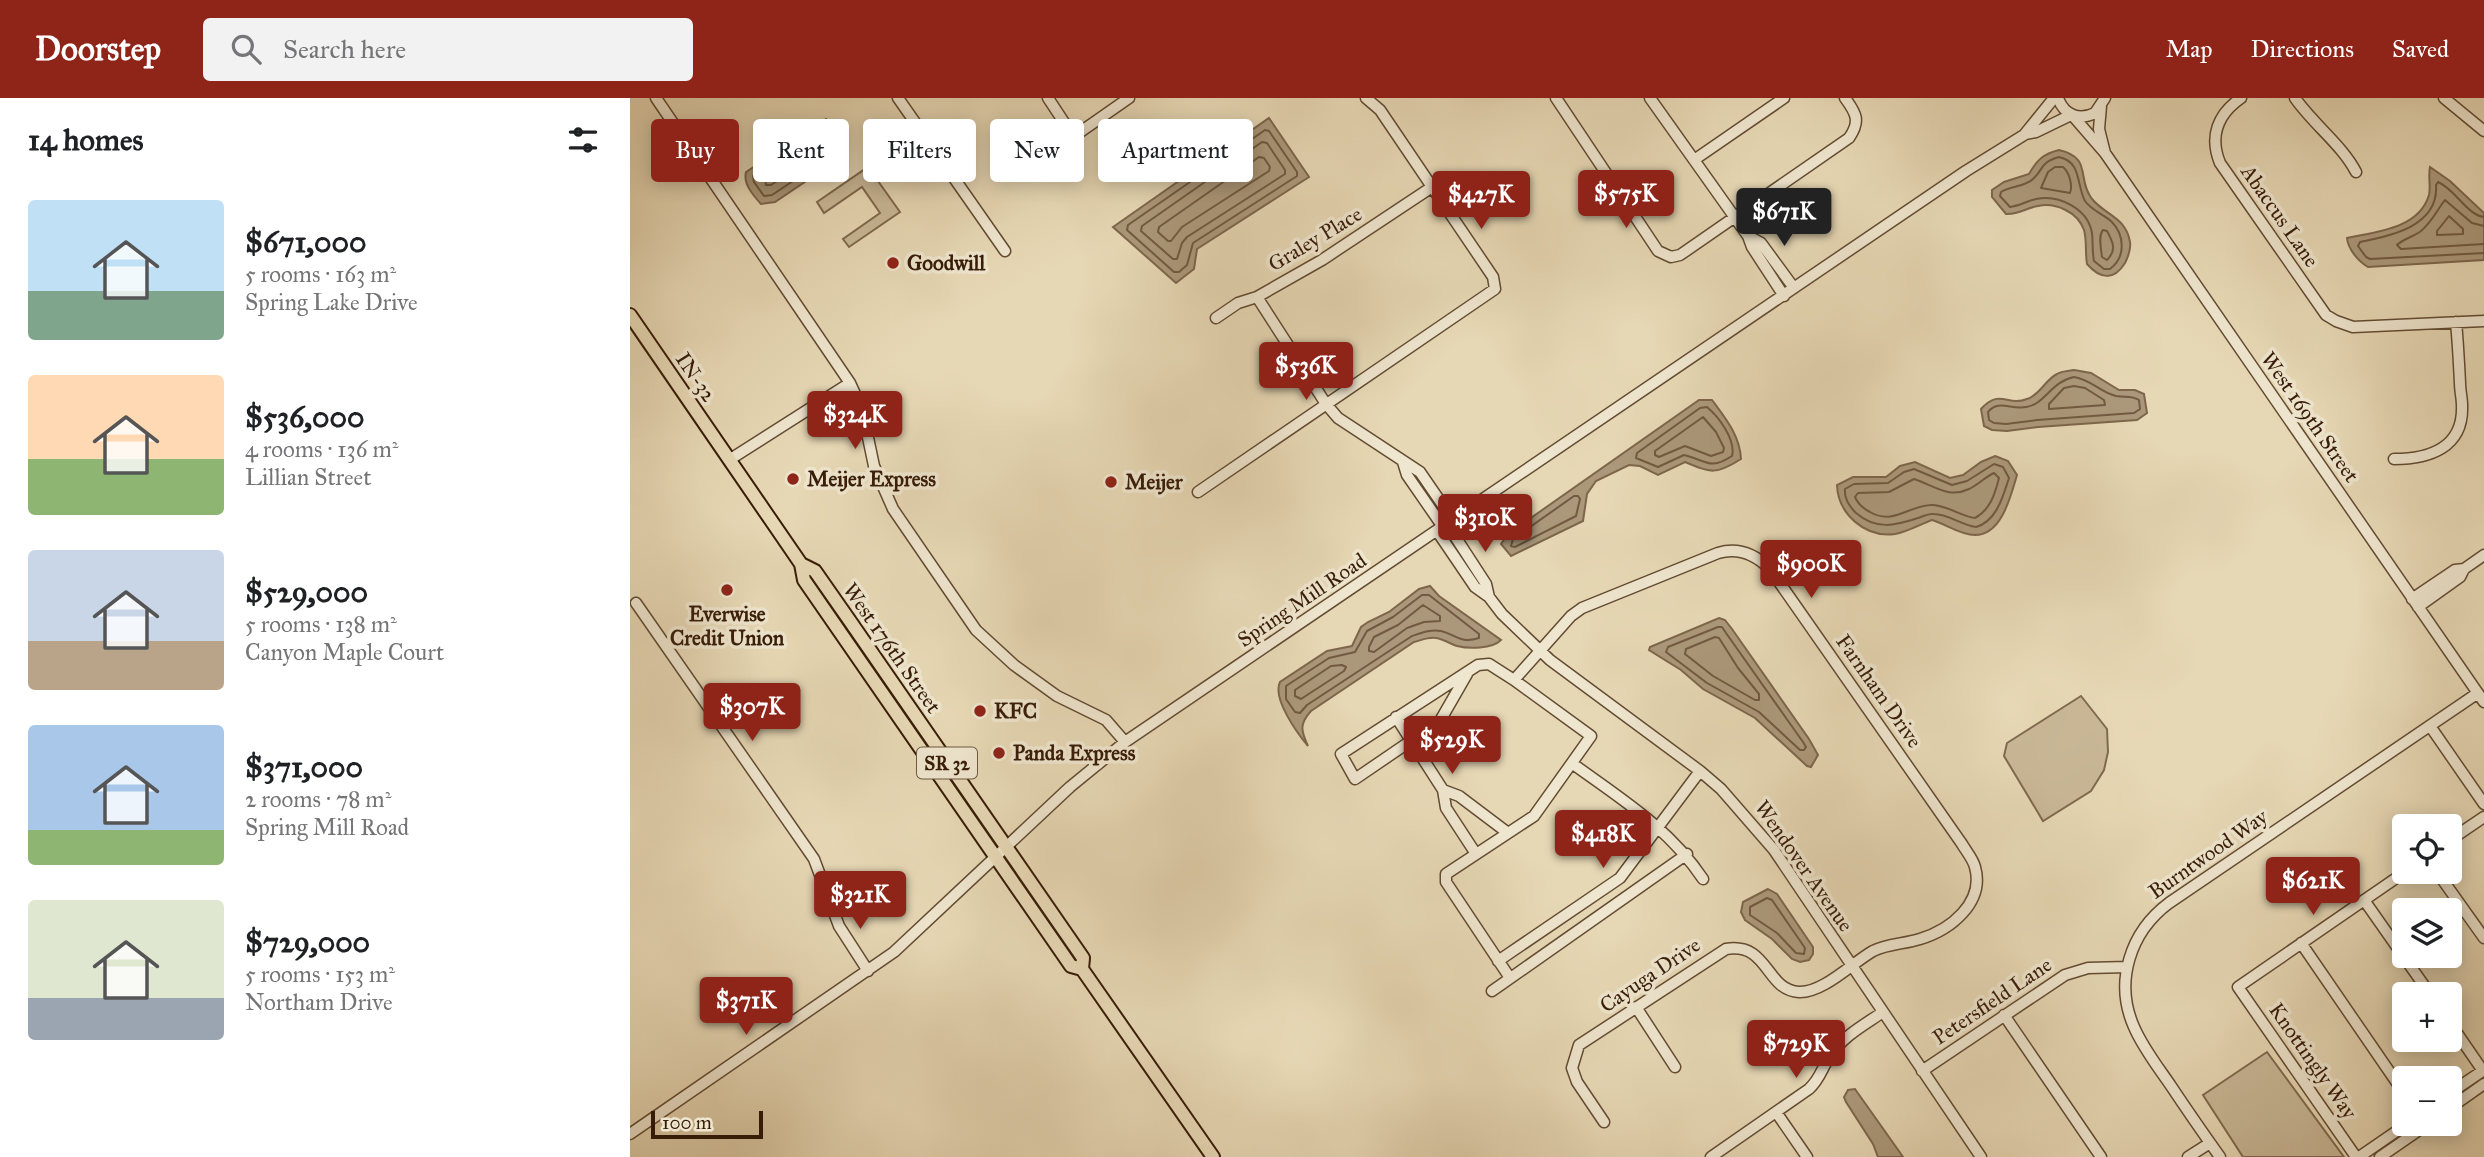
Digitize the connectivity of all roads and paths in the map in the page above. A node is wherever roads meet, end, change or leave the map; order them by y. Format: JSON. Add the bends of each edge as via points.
{"nodes":[{"id":1,"x":656,"y":98,"type":"edge"},
{"id":2,"x":898,"y":98,"type":"edge"},
{"id":3,"x":1048,"y":98,"type":"edge"},
{"id":4,"x":1129,"y":98,"type":"edge"},
{"id":5,"x":1366,"y":98,"type":"edge"},
{"id":6,"x":1556,"y":98,"type":"edge"},
{"id":7,"x":1784,"y":98,"type":"edge"},
{"id":8,"x":1846,"y":98,"type":"edge"},
{"id":9,"x":2056,"y":98,"type":"edge"},
{"id":10,"x":2241,"y":98,"type":"edge"},
{"id":11,"x":2295,"y":98,"type":"edge"},
{"id":12,"x":2444,"y":98,"type":"edge"},
{"id":13,"x":1654,"y":99,"type":"edge"},
{"id":14,"x":2103,"y":102,"type":"edge"},
{"id":15,"x":2072,"y":115,"type":"junction"},
{"id":16,"x":1062,"y":119,"type":"edge"},
{"id":17,"x":1084,"y":129,"type":"edge"},
{"id":18,"x":2484,"y":131,"type":"edge"},
{"id":19,"x":2024,"y":135,"type":"junction"},
{"id":20,"x":2105,"y":153,"type":"junction"},
{"id":21,"x":1694,"y":160,"type":"junction"},
{"id":22,"x":2356,"y":172,"type":"dead end"},
{"id":23,"x":1432,"y":187,"type":"junction"},
{"id":24,"x":1734,"y":216,"type":"junction"},
{"id":25,"x":1748,"y":236,"type":"junction"},
{"id":26,"x":1005,"y":251,"type":"dead end"},
{"id":27,"x":1794,"y":288,"type":"junction"},
{"id":28,"x":1784,"y":296,"type":"junction"},
{"id":29,"x":1257,"y":297,"type":"junction"},
{"id":30,"x":630,"y":315,"type":"edge"},
{"id":31,"x":1216,"y":318,"type":"dead end"},
{"id":32,"x":2484,"y":321,"type":"edge"},
{"id":33,"x":2456,"y":322,"type":"junction"},
{"id":34,"x":849,"y":383,"type":"junction"},
{"id":35,"x":1326,"y":404,"type":"junction"},
{"id":36,"x":2394,"y":459,"type":"dead end"},
{"id":37,"x":729,"y":460,"type":"junction"},
{"id":38,"x":1198,"y":492,"type":"dead end"},
{"id":39,"x":1445,"y":525,"type":"junction"},
{"id":40,"x":2484,"y":555,"type":"edge"},
{"id":41,"x":801,"y":564,"type":"junction"},
{"id":42,"x":636,"y":603,"type":"dead end"},
{"id":43,"x":2415,"y":603,"type":"junction"},
{"id":44,"x":1540,"y":651,"type":"junction"},
{"id":45,"x":1467,"y":674,"type":"junction"},
{"id":46,"x":1514,"y":680,"type":"junction"},
{"id":47,"x":2481,"y":698,"type":"edge"},
{"id":48,"x":1396,"y":717,"type":"junction"},
{"id":49,"x":2430,"y":726,"type":"junction"},
{"id":50,"x":1411,"y":740,"type":"junction"},
{"id":51,"x":1125,"y":742,"type":"junction"},
{"id":52,"x":1573,"y":764,"type":"junction"},
{"id":53,"x":1700,"y":771,"type":"junction"},
{"id":54,"x":1443,"y":790,"type":"junction"},
{"id":55,"x":2484,"y":804,"type":"edge"},
{"id":56,"x":2484,"y":817,"type":"edge"},
{"id":57,"x":1659,"y":827,"type":"junction"},
{"id":58,"x":2462,"y":832,"type":"edge"},
{"id":59,"x":1508,"y":833,"type":"junction"},
{"id":60,"x":1006,"y":848,"type":"junction"},
{"id":61,"x":1476,"y":854,"type":"junction"},
{"id":62,"x":1687,"y":854,"type":"junction"},
{"id":63,"x":996,"y":858,"type":"junction"},
{"id":64,"x":1703,"y":879,"type":"dead end"},
{"id":65,"x":2392,"y":881,"type":"edge"},
{"id":66,"x":2446,"y":884,"type":"edge"},
{"id":67,"x":2364,"y":900,"type":"junction"},
{"id":68,"x":2484,"y":938,"type":"edge"},
{"id":69,"x":2301,"y":943,"type":"junction"},
{"id":70,"x":1498,"y":961,"type":"junction"},
{"id":71,"x":1851,"y":965,"type":"junction"},
{"id":72,"x":2127,"y":967,"type":"junction"},
{"id":73,"x":1082,"y":970,"type":"junction"},
{"id":74,"x":868,"y":971,"type":"junction"},
{"id":75,"x":1510,"y":978,"type":"junction"},
{"id":76,"x":2422,"y":982,"type":"edge"},
{"id":77,"x":1492,"y":991,"type":"dead end"},
{"id":78,"x":1636,"y":1007,"type":"junction"},
{"id":79,"x":1883,"y":1012,"type":"junction"},
{"id":80,"x":2004,"y":1015,"type":"junction"},
{"id":81,"x":2462,"y":1040,"type":"edge"},
{"id":82,"x":1675,"y":1067,"type":"dead end"},
{"id":83,"x":2483,"y":1070,"type":"edge"},
{"id":84,"x":1922,"y":1071,"type":"junction"},
{"id":85,"x":2392,"y":1076,"type":"edge"},
{"id":86,"x":2484,"y":1084,"type":"edge"},
{"id":87,"x":2462,"y":1085,"type":"edge"},
{"id":88,"x":2462,"y":1100,"type":"edge"},
{"id":89,"x":1776,"y":1112,"type":"junction"},
{"id":90,"x":1604,"y":1122,"type":"dead end"},
{"id":91,"x":630,"y":1134,"type":"edge"},
{"id":92,"x":2392,"y":1134,"type":"edge"},
{"id":93,"x":2411,"y":1136,"type":"edge"},
{"id":94,"x":2210,"y":1143,"type":"junction"},
{"id":95,"x":1213,"y":1157,"type":"edge"},
{"id":96,"x":1711,"y":1157,"type":"edge"},
{"id":97,"x":1807,"y":1157,"type":"edge"},
{"id":98,"x":1981,"y":1157,"type":"edge"},
{"id":99,"x":2101,"y":1157,"type":"edge"},
{"id":100,"x":2188,"y":1157,"type":"edge"},
{"id":101,"x":2220,"y":1157,"type":"edge"},
{"id":102,"x":2357,"y":1157,"type":"edge"},
{"id":103,"x":2380,"y":1157,"type":"edge"}],
"edges":[{"from":1,"to":34,"type":"street"},
{"from":2,"to":26,"type":"street"},
{"from":3,"to":16,"type":"street"},
{"from":4,"to":17,"type":"street"},
{"from":5,"to":23,"type":"street","via":[[1380,110]]},
{"from":6,"to":24,"type":"street","via":[[1663,255],[1680,255]]},
{"from":7,"to":21,"type":"street"},
{"from":8,"to":24,"type":"street","via":[[1857,120],[1849,138]]},
{"from":9,"to":15,"type":"street","name":"West 169th Street"},
{"from":9,"to":19,"type":"street","name":"Spring Mill Road"},
{"from":10,"to":33,"type":"street","name":"Abaccus Lane","via":[[2224,114],[2215,134],[2216,153],[2326,315],[2353,327]]},
{"from":11,"to":22,"type":"street","via":[[2347,154]]},
{"from":12,"to":18,"type":"street"},
{"from":13,"to":21,"type":"street"},
{"from":14,"to":15,"type":"street","name":"Spring Mill Road","via":[[2088,116]]},
{"from":14,"to":20,"type":"street","name":"West 169th Street","via":[[2099,129]]},
{"from":15,"to":19,"type":"street","name":"Spring Mill Road"},
{"from":15,"to":20,"type":"street","name":"West 169th Street"},
{"from":19,"to":27,"type":"street","name":"Spring Mill Road"},
{"from":20,"to":43,"type":"street","name":"West 169th Street"},
{"from":21,"to":24,"type":"street"},
{"from":23,"to":29,"type":"street","name":"Graley Place"},
{"from":23,"to":35,"type":"street","via":[[1496,287]]},
{"from":24,"to":25,"type":"street"},
{"from":25,"to":27,"type":"street","via":[[1761,243]]},
{"from":25,"to":28,"type":"street"},
{"from":27,"to":28,"type":"street","name":"Spring Mill Road"},
{"from":28,"to":39,"type":"street","name":"Spring Mill Road"},
{"from":29,"to":31,"type":"street","name":"Graley Place"},
{"from":29,"to":35,"type":"street"},
{"from":30,"to":37,"type":"main road","name":"IN-32","number":"SR 32"},
{"from":32,"to":33,"type":"street"},
{"from":33,"to":36,"type":"street","via":[[2462,406],[2457,429],[2451,440],[2432,454]]},
{"from":34,"to":37,"type":"street"},
{"from":34,"to":51,"type":"street","via":[[862,409],[874,466],[887,497],[905,530],[976,629],[1014,666],[1057,696],[1106,720]]},
{"from":35,"to":38,"type":"street"},
{"from":35,"to":39,"type":"street","name":"Wendover Avenue","via":[[1338,418],[1403,462]]},
{"from":37,"to":41,"type":"main road","name":"West 176th Street","number":"SR 32"},
{"from":39,"to":44,"type":"street","name":"Wendover Avenue","via":[[1486,584],[1489,597]]},
{"from":39,"to":51,"type":"street","name":"Spring Mill Road"},
{"from":40,"to":43,"type":"street","via":[[2464,569],[2460,578]]},
{"from":41,"to":60,"type":"main road","name":"West 176th Street","number":"SR 32","via":[[815,571]]},
{"from":41,"to":63,"type":"main road","name":"West 176th Street","number":"SR 32","via":[[804,580]]},
{"from":42,"to":74,"type":"street","via":[[814,859],[839,926]]},
{"from":43,"to":47,"type":"street","name":"West 169th Street"},
{"from":44,"to":46,"type":"street"},
{"from":44,"to":53,"type":"street","name":"Wendover Avenue"},
{"from":44,"to":71,"type":"street","name":"Farnham Drive","via":[[1582,608],[1718,553],[1737,550],[1770,569],[1975,865],[1976,886],[1970,904],[1952,924],[1920,939],[1873,951]]},
{"from":45,"to":46,"type":"street","via":[[1478,665],[1489,664]]},
{"from":45,"to":48,"type":"street"},
{"from":45,"to":50,"type":"street","via":[[1440,721]]},
{"from":46,"to":52,"type":"street","via":[[1591,736]]},
{"from":47,"to":49,"type":"street","name":"Burntwood Way"},
{"from":48,"to":50,"type":"street"},
{"from":48,"to":50,"type":"street","via":[[1340,754],[1356,779]]},
{"from":49,"to":55,"type":"street"},
{"from":49,"to":72,"type":"street","name":"Burntwood Way","via":[[2160,910],[2138,937]]},
{"from":50,"to":54,"type":"street"},
{"from":51,"to":60,"type":"street","name":"Spring Mill Road"},
{"from":52,"to":57,"type":"street"},
{"from":52,"to":59,"type":"street","via":[[1534,816]]},
{"from":53,"to":57,"type":"street"},
{"from":53,"to":71,"type":"street","name":"Wendover Avenue","via":[[1742,810],[1774,850]]},
{"from":54,"to":59,"type":"street","via":[[1459,796]]},
{"from":54,"to":61,"type":"street","via":[[1446,808]]},
{"from":56,"to":58,"type":"street"},
{"from":57,"to":62,"type":"street"},
{"from":57,"to":70,"type":"street","via":[[1620,878]]},
{"from":59,"to":61,"type":"street"},
{"from":60,"to":63,"type":"street","name":"Spring Mill Road"},
{"from":60,"to":73,"type":"main road","name":"West 176th Street","number":"SR 32","via":[[1083,958]]},
{"from":61,"to":70,"type":"street","via":[[1446,874],[1446,882]]},
{"from":62,"to":64,"type":"street"},
{"from":62,"to":75,"type":"street"},
{"from":63,"to":73,"type":"main road","name":"West 176th Street","number":"SR 32","via":[[1071,966]]},
{"from":63,"to":74,"type":"street","name":"Spring Mill Road"},
{"from":65,"to":67,"type":"street"},
{"from":66,"to":68,"type":"street"},
{"from":67,"to":69,"type":"street"},
{"from":67,"to":76,"type":"street"},
{"from":69,"to":85,"type":"street"},
{"from":69,"to":102,"type":"street","name":"Knottingly Way","via":[[2238,987]]},
{"from":70,"to":75,"type":"street"},
{"from":71,"to":78,"type":"street","name":"Cayuga Drive","via":[[1816,989],[1796,992],[1776,980],[1752,951],[1726,949]]},
{"from":71,"to":79,"type":"street","name":"Wendover Avenue"},
{"from":72,"to":80,"type":"street","name":"Petersfield Lane","via":[[2072,972]]},
{"from":72,"to":94,"type":"street","name":"Burntwood Way","via":[[2125,995],[2135,1030]]},
{"from":73,"to":95,"type":"main road","name":"West 176th Street","number":"SR 32"},
{"from":74,"to":91,"type":"street","name":"Spring Mill Road"},
{"from":75,"to":77,"type":"street"},
{"from":78,"to":82,"type":"street"},
{"from":78,"to":90,"type":"street","name":"Cayuga Drive","via":[[1579,1045],[1573,1058],[1577,1082]]},
{"from":79,"to":84,"type":"street","name":"Wendover Avenue"},
{"from":79,"to":89,"type":"street","via":[[1843,1040],[1819,1080]]},
{"from":80,"to":84,"type":"street","name":"Petersfield Lane"},
{"from":80,"to":99,"type":"street"},
{"from":81,"to":83,"type":"street"},
{"from":83,"to":87,"type":"street"},
{"from":84,"to":98,"type":"street","name":"Wendover Avenue"},
{"from":86,"to":88,"type":"street"},
{"from":89,"to":96,"type":"street"},
{"from":89,"to":97,"type":"street"},
{"from":92,"to":102,"type":"street"},
{"from":93,"to":103,"type":"street"},
{"from":94,"to":100,"type":"street"},
{"from":94,"to":101,"type":"street","name":"Burntwood Way"}]}
